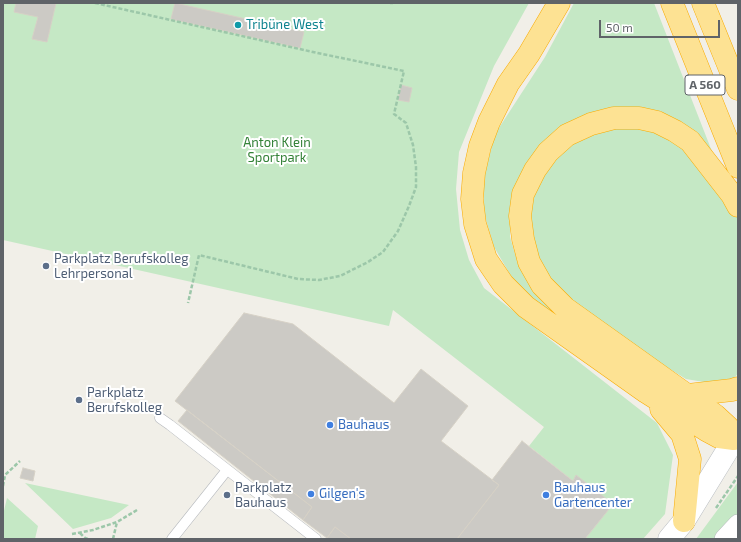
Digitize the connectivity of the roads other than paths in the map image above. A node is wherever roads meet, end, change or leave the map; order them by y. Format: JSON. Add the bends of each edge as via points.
{"nodes":[{"id":1,"x":559,"y":3,"type":"edge"},
{"id":2,"x":672,"y":3,"type":"edge"},
{"id":3,"x":703,"y":3,"type":"edge"},
{"id":4,"x":738,"y":89,"type":"edge"},
{"id":5,"x":738,"y":167,"type":"edge"},
{"id":6,"x":738,"y":206,"type":"edge"},
{"id":7,"x":738,"y":388,"type":"edge"},
{"id":8,"x":646,"y":392,"type":"junction"},
{"id":9,"x":688,"y":395,"type":"junction"},
{"id":10,"x":160,"y":418,"type":"dead end"},
{"id":11,"x":736,"y":436,"type":"edge"},
{"id":12,"x":227,"y":470,"type":"junction"},
{"id":13,"x":684,"y":521,"type":"junction"},
{"id":14,"x":738,"y":524,"type":"edge"},
{"id":15,"x":172,"y":539,"type":"edge"},
{"id":16,"x":316,"y":539,"type":"edge"},
{"id":17,"x":669,"y":539,"type":"edge"},
{"id":18,"x":724,"y":539,"type":"edge"}],
"edges":[{"from":1,"to":8,"type":"highway","via":[[508,84],[489,122],[474,173],[472,199],[475,224],[486,259],[503,284],[526,307]]},
{"from":2,"to":5,"type":"highway","number":"A 560"},
{"from":3,"to":4,"type":"highway","number":"A 560"},
{"from":6,"to":9,"type":"highway","via":[[690,141],[657,122],[639,118],[614,118],[591,124],[568,135],[548,152],[523,194],[520,216],[522,239],[529,262],[542,285],[565,308]]},
{"from":7,"to":9,"type":"highway"},
{"from":8,"to":11,"type":"highway","via":[[719,437]]},
{"from":8,"to":13,"type":"highway","via":[[682,434],[686,444],[690,459]]},
{"from":9,"to":11,"type":"highway","via":[[715,415]]},
{"from":10,"to":12,"type":"lane"},
{"from":11,"to":13,"type":"main road"},
{"from":12,"to":15,"type":"lane"},
{"from":12,"to":16,"type":"lane"},
{"from":13,"to":17,"type":"main road"},
{"from":14,"to":18,"type":"street"}]}
